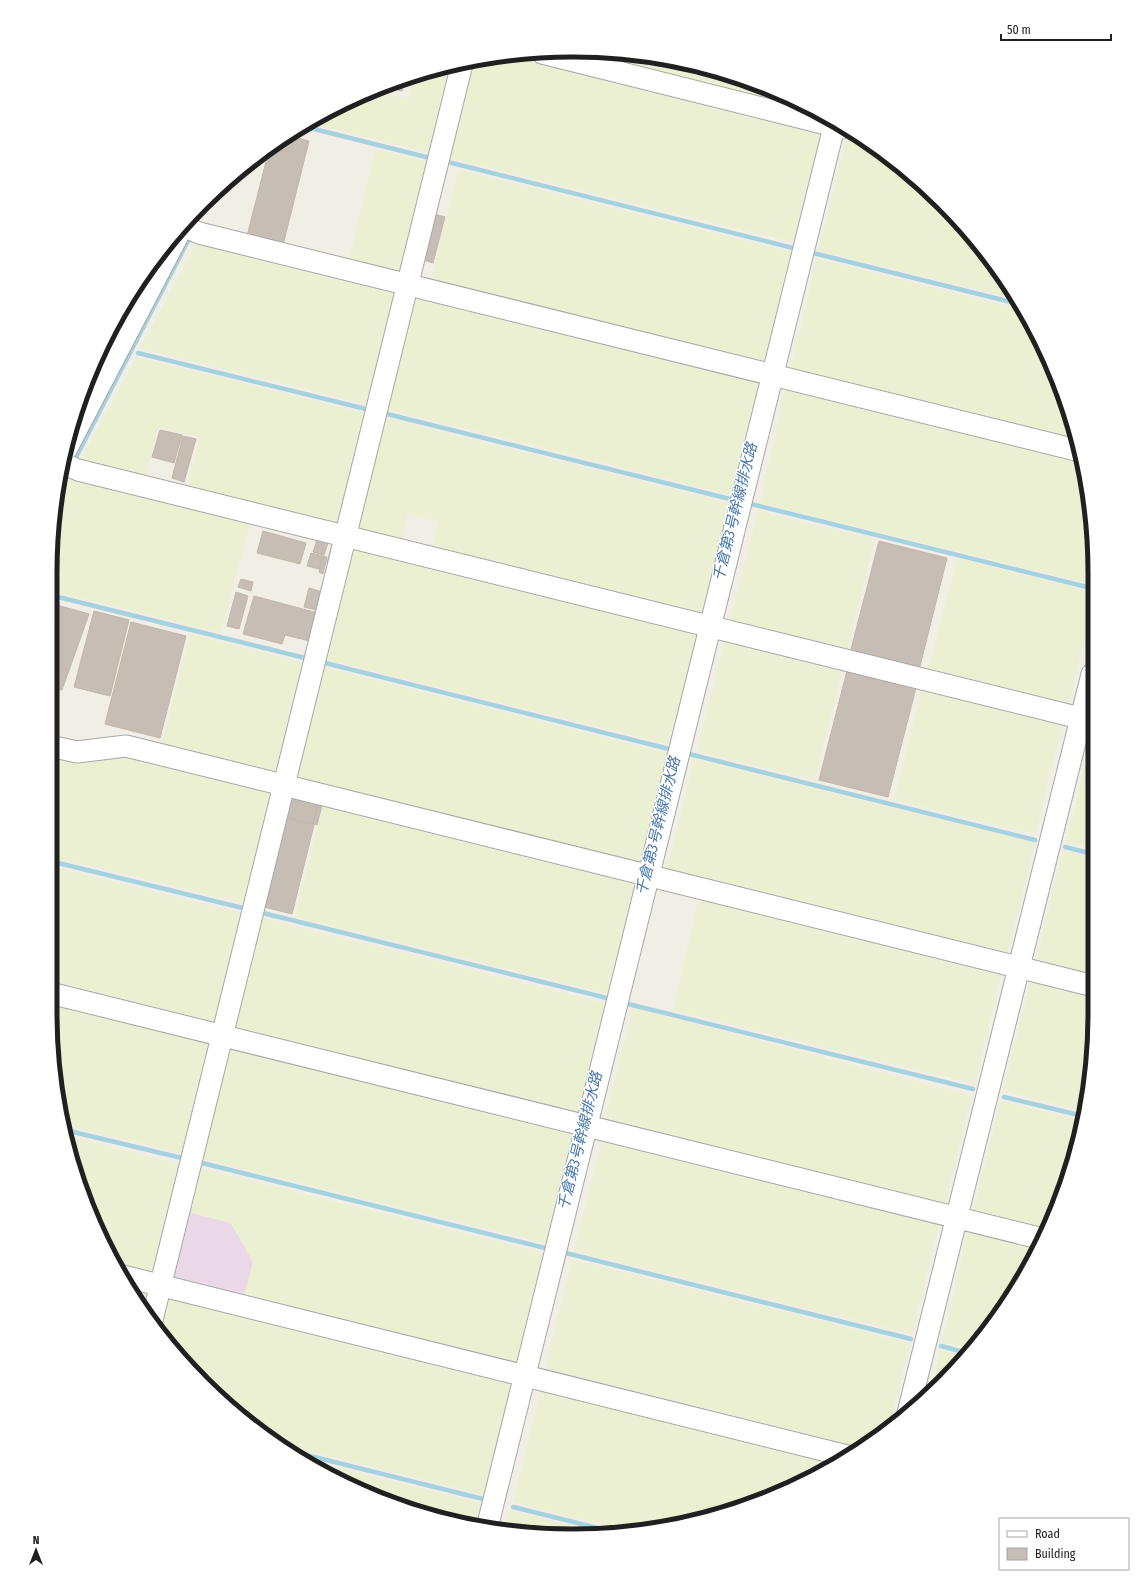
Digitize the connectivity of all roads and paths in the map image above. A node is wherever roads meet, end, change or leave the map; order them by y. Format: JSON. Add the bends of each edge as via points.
{"nodes":[{"id":1,"x":560,"y":57,"type":"edge"},
{"id":2,"x":461,"y":70,"type":"edge"},
{"id":3,"x":824,"y":123,"type":"edge"},
{"id":4,"x":836,"y":130,"type":"edge"},
{"id":5,"x":189,"y":228,"type":"edge"},
{"id":6,"x":186,"y":232,"type":"edge"},
{"id":7,"x":407,"y":286,"type":"junction"},
{"id":8,"x":778,"y":377,"type":"junction"},
{"id":9,"x":1072,"y":449,"type":"edge"},
{"id":10,"x":71,"y":455,"type":"edge"},
{"id":11,"x":70,"y":461,"type":"edge"},
{"id":12,"x":346,"y":536,"type":"junction"},
{"id":13,"x":717,"y":627,"type":"junction"},
{"id":14,"x":1088,"y":705,"type":"edge"},
{"id":15,"x":1086,"y":720,"type":"edge"},
{"id":16,"x":57,"y":748,"type":"edge"},
{"id":17,"x":284,"y":786,"type":"junction"},
{"id":18,"x":655,"y":877,"type":"junction"},
{"id":19,"x":1019,"y":968,"type":"junction"},
{"id":20,"x":1088,"y":985,"type":"edge"},
{"id":21,"x":57,"y":995,"type":"edge"},
{"id":22,"x":223,"y":1036,"type":"junction"},
{"id":23,"x":592,"y":1128,"type":"junction"},
{"id":24,"x":957,"y":1218,"type":"junction"},
{"id":25,"x":1037,"y":1237,"type":"edge"},
{"id":26,"x":130,"y":1278,"type":"edge"},
{"id":27,"x":161,"y":1286,"type":"junction"},
{"id":28,"x":154,"y":1313,"type":"edge"},
{"id":29,"x":531,"y":1378,"type":"junction"},
{"id":30,"x":911,"y":1402,"type":"edge"},
{"id":31,"x":839,"y":1454,"type":"edge"},
{"id":32,"x":489,"y":1522,"type":"edge"}],
"edges":[{"from":1,"to":3,"type":"street"},
{"from":2,"to":7,"type":"street"},
{"from":4,"to":8,"type":"street"},
{"from":5,"to":7,"type":"street"},
{"from":6,"to":10,"type":"street"},
{"from":7,"to":8,"type":"street"},
{"from":7,"to":12,"type":"street"},
{"from":8,"to":9,"type":"street"},
{"from":8,"to":13,"type":"street"},
{"from":11,"to":12,"type":"street"},
{"from":12,"to":13,"type":"street"},
{"from":12,"to":17,"type":"street"},
{"from":13,"to":15,"type":"street"},
{"from":13,"to":18,"type":"street"},
{"from":14,"to":15,"type":"street"},
{"from":15,"to":19,"type":"street"},
{"from":16,"to":17,"type":"street","via":[[77,752],[126,746]]},
{"from":17,"to":18,"type":"street"},
{"from":17,"to":22,"type":"street"},
{"from":18,"to":19,"type":"street"},
{"from":18,"to":23,"type":"street"},
{"from":19,"to":20,"type":"street"},
{"from":19,"to":24,"type":"street"},
{"from":21,"to":22,"type":"street"},
{"from":22,"to":23,"type":"street"},
{"from":22,"to":27,"type":"street"},
{"from":23,"to":24,"type":"street"},
{"from":23,"to":29,"type":"street"},
{"from":24,"to":25,"type":"street"},
{"from":24,"to":30,"type":"street"},
{"from":26,"to":27,"type":"street"},
{"from":27,"to":28,"type":"street"},
{"from":27,"to":29,"type":"street"},
{"from":29,"to":31,"type":"street"},
{"from":29,"to":32,"type":"street"}]}
